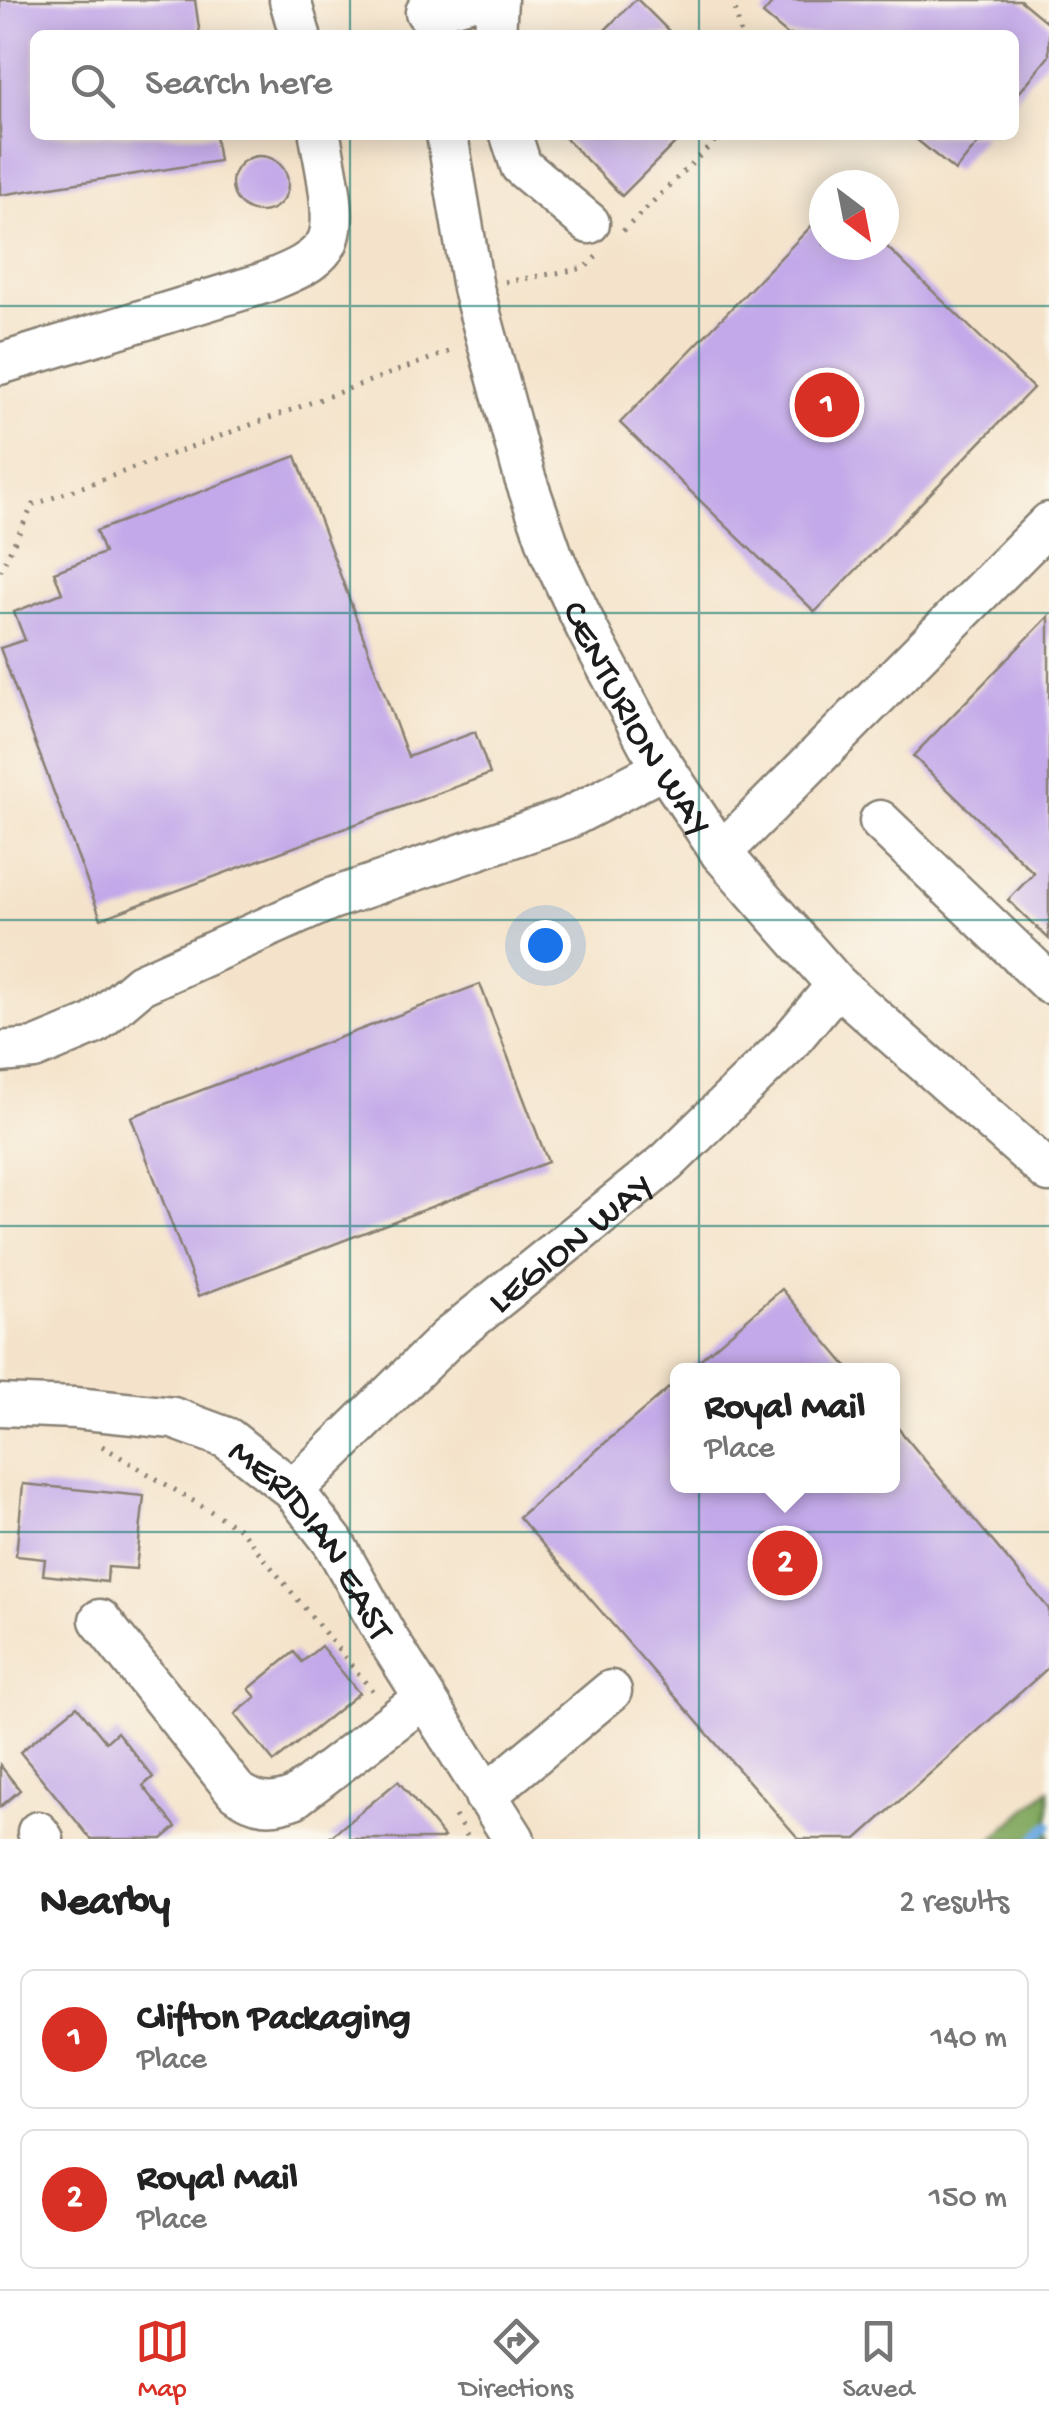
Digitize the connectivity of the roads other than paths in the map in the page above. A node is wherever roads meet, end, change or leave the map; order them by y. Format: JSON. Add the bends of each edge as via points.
{"nodes":[{"id":1,"x":290,"y":0,"type":"edge"},
{"id":2,"x":469,"y":0,"type":"edge"},
{"id":3,"x":497,"y":0,"type":"edge"},
{"id":4,"x":426,"y":22,"type":"edge"},
{"id":5,"x":299,"y":30,"type":"edge"},
{"id":6,"x":496,"y":30,"type":"edge"},
{"id":7,"x":321,"y":140,"type":"edge"},
{"id":8,"x":449,"y":140,"type":"edge"},
{"id":9,"x":512,"y":140,"type":"edge"},
{"id":10,"x":589,"y":223,"type":"dead end"},
{"id":11,"x":0,"y":364,"type":"edge"},
{"id":12,"x":1049,"y":523,"type":"edge"},
{"id":13,"x":664,"y":768,"type":"junction"},
{"id":14,"x":880,"y":822,"type":"dead end"},
{"id":15,"x":722,"y":853,"type":"junction"},
{"id":16,"x":1049,"y":983,"type":"edge"},
{"id":17,"x":837,"y":985,"type":"junction"},
{"id":18,"x":0,"y":1052,"type":"edge"},
{"id":19,"x":1049,"y":1172,"type":"edge"},
{"id":20,"x":0,"y":1404,"type":"edge"},
{"id":21,"x":292,"y":1490,"type":"junction"},
{"id":22,"x":100,"y":1620,"type":"dead end"},
{"id":23,"x":611,"y":1691,"type":"dead end"},
{"id":24,"x":409,"y":1709,"type":"junction"},
{"id":25,"x":466,"y":1799,"type":"junction"},
{"id":26,"x":514,"y":1839,"type":"edge"}],
"edges":[{"from":1,"to":5,"type":"street"},
{"from":2,"to":4,"type":"street"},
{"from":3,"to":6,"type":"street"},
{"from":7,"to":11,"type":"street","via":[[333,220],[327,244],[302,267]]},
{"from":8,"to":13,"type":"street","name":"CENTURION WAY","via":[[484,339],[525,478],[588,631]]},
{"from":9,"to":10,"type":"street","via":[[520,166]]},
{"from":12,"to":15,"type":"street"},
{"from":13,"to":15,"type":"street","name":"CENTURION WAY"},
{"from":13,"to":18,"type":"street","via":[[568,818],[332,898],[141,984],[94,1024],[34,1049]]},
{"from":14,"to":16,"type":"street"},
{"from":15,"to":17,"type":"street","name":"CENTURION WAY"},
{"from":17,"to":19,"type":"street","name":"CENTURION WAY"},
{"from":17,"to":21,"type":"street","name":"LEGION WAY","via":[[681,1150],[448,1338]]},
{"from":20,"to":21,"type":"street","name":"MERIDIAN EAST","via":[[173,1418],[228,1438]]},
{"from":21,"to":24,"type":"street","name":"MERIDIAN EAST","via":[[334,1543]]},
{"from":22,"to":24,"type":"street","via":[[236,1791],[262,1804],[294,1798]]},
{"from":23,"to":25,"type":"street"},
{"from":24,"to":25,"type":"street","name":"MERIDIAN EAST"},
{"from":25,"to":26,"type":"street","name":"MERIDIAN EAST"}]}
